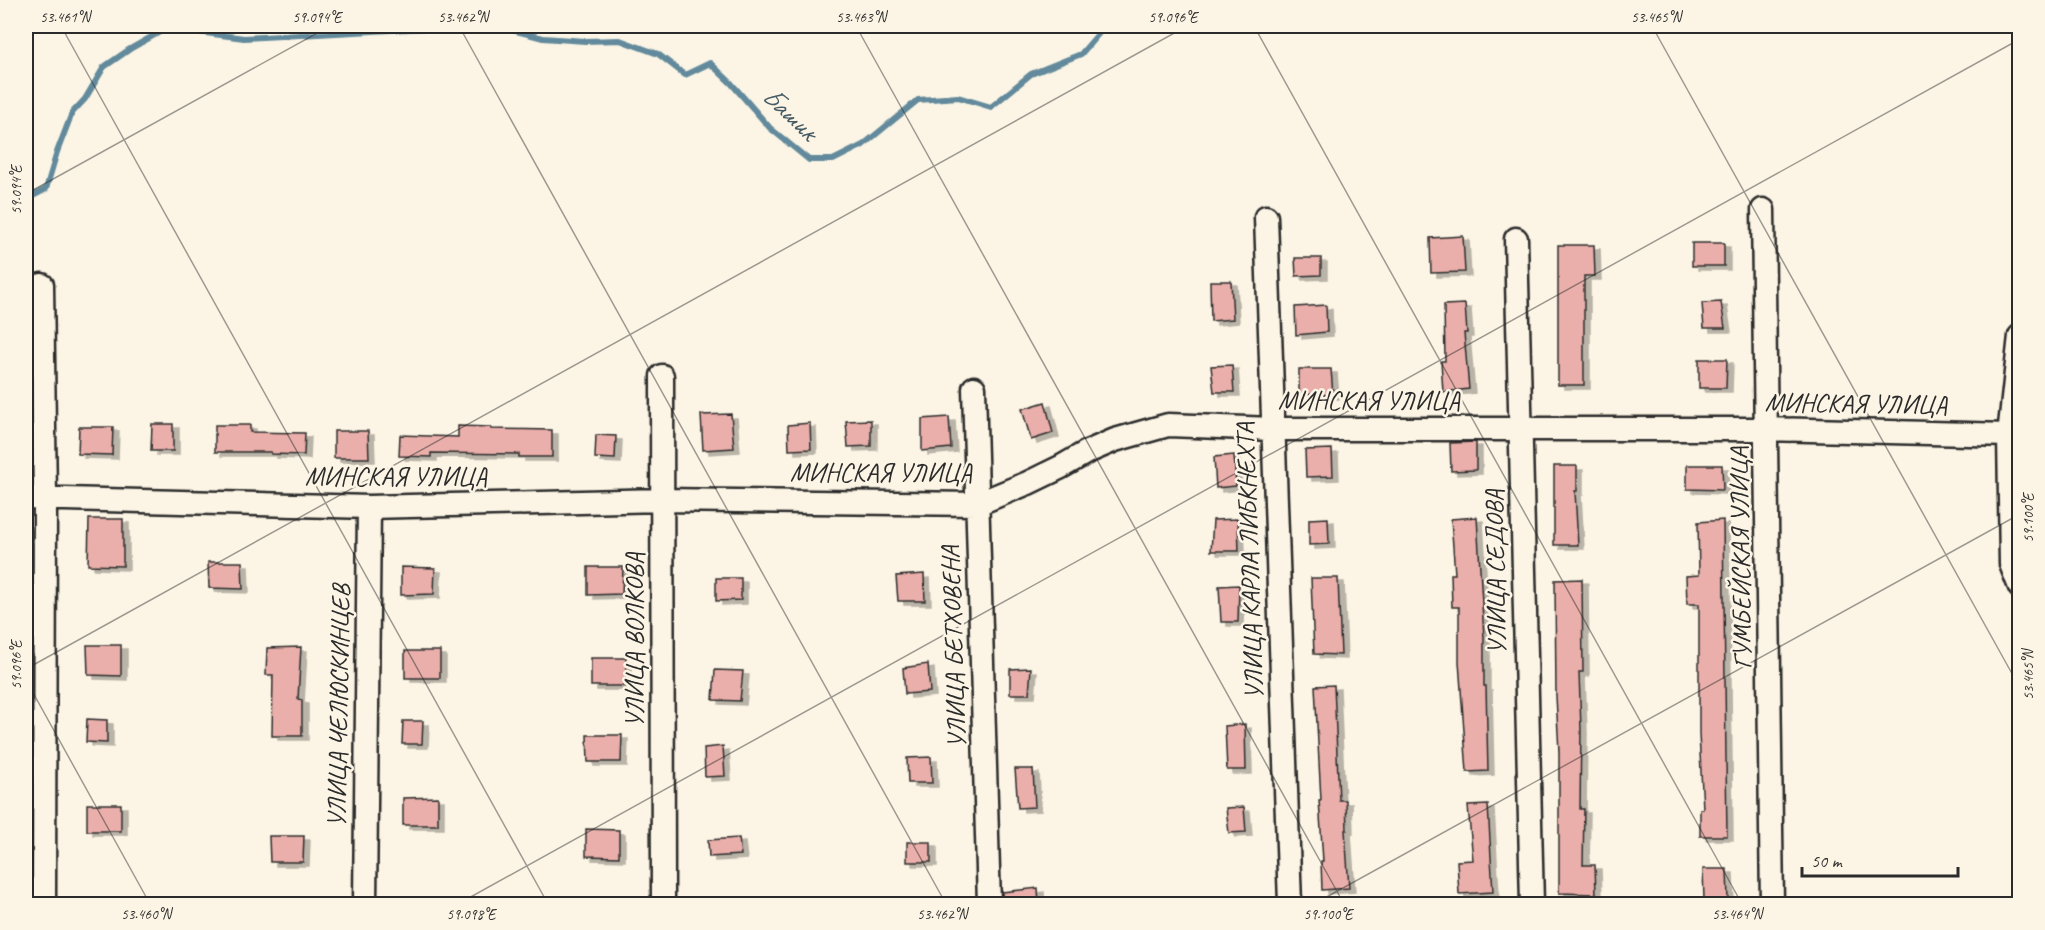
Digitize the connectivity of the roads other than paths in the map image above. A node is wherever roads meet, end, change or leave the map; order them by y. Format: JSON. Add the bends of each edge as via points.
{"nodes":[{"id":1,"x":1763,"y":210,"type":"dead end"},
{"id":2,"x":1266,"y":216,"type":"dead end"},
{"id":3,"x":1516,"y":239,"type":"dead end"},
{"id":4,"x":42,"y":285,"type":"dead end"},
{"id":5,"x":2019,"y":336,"type":"edge"},
{"id":6,"x":662,"y":376,"type":"dead end"},
{"id":7,"x":974,"y":388,"type":"dead end"},
{"id":8,"x":1273,"y":429,"type":"junction"},
{"id":9,"x":1520,"y":429,"type":"junction"},
{"id":10,"x":1766,"y":429,"type":"junction"},
{"id":11,"x":2010,"y":435,"type":"junction"},
{"id":12,"x":35,"y":498,"type":"edge"},
{"id":13,"x":662,"y":500,"type":"junction"},
{"id":14,"x":977,"y":504,"type":"junction"},
{"id":15,"x":369,"y":507,"type":"junction"},
{"id":16,"x":2019,"y":587,"type":"edge"},
{"id":17,"x":44,"y":904,"type":"edge"},
{"id":18,"x":365,"y":904,"type":"edge"},
{"id":19,"x":663,"y":904,"type":"edge"},
{"id":20,"x":989,"y":904,"type":"edge"},
{"id":21,"x":1290,"y":904,"type":"edge"},
{"id":22,"x":1532,"y":904,"type":"edge"},
{"id":23,"x":1772,"y":904,"type":"edge"}],
"edges":[{"from":1,"to":10,"type":"street","name":"ГУМБЕЙСКАЯ УЛИЦА"},
{"from":2,"to":8,"type":"street","name":"УЛИЦА КАРЛА ЛИБКНЕХТА"},
{"from":3,"to":9,"type":"street","name":"УЛИЦА СЕДОВА"},
{"from":4,"to":12,"type":"street"},
{"from":5,"to":11,"type":"street"},
{"from":6,"to":13,"type":"street","name":"УЛИЦА ВОЛКОВА"},
{"from":7,"to":14,"type":"street","name":"УЛИЦА БЕТХОВЕНА"},
{"from":8,"to":9,"type":"street","name":"МИНСКАЯ УЛИЦА"},
{"from":8,"to":14,"type":"street","name":"МИНСКАЯ УЛИЦА","via":[[1168,425],[1115,440]]},
{"from":8,"to":21,"type":"street","name":"УЛИЦА КАРЛА ЛИБКНЕХТА"},
{"from":9,"to":10,"type":"street","name":"МИНСКАЯ УЛИЦА"},
{"from":9,"to":22,"type":"street","name":"УЛИЦА СЕДОВА"},
{"from":10,"to":11,"type":"street","name":"МИНСКАЯ УЛИЦА"},
{"from":10,"to":23,"type":"street","name":"ГУМБЕЙСКАЯ УЛИЦА"},
{"from":11,"to":16,"type":"street","via":[[2011,564]]},
{"from":12,"to":15,"type":"street","name":"МИНСКАЯ УЛИЦА"},
{"from":12,"to":17,"type":"street"},
{"from":13,"to":14,"type":"street","name":"МИНСКАЯ УЛИЦА"},
{"from":13,"to":15,"type":"street","name":"МИНСКАЯ УЛИЦА"},
{"from":13,"to":19,"type":"street","name":"УЛИЦА ВОЛКОВА"},
{"from":14,"to":20,"type":"street","name":"УЛИЦА БЕТХОВЕНА"},
{"from":15,"to":18,"type":"street","name":"УЛИЦА ЧЕЛЮСКИНЦЕВ"}]}
